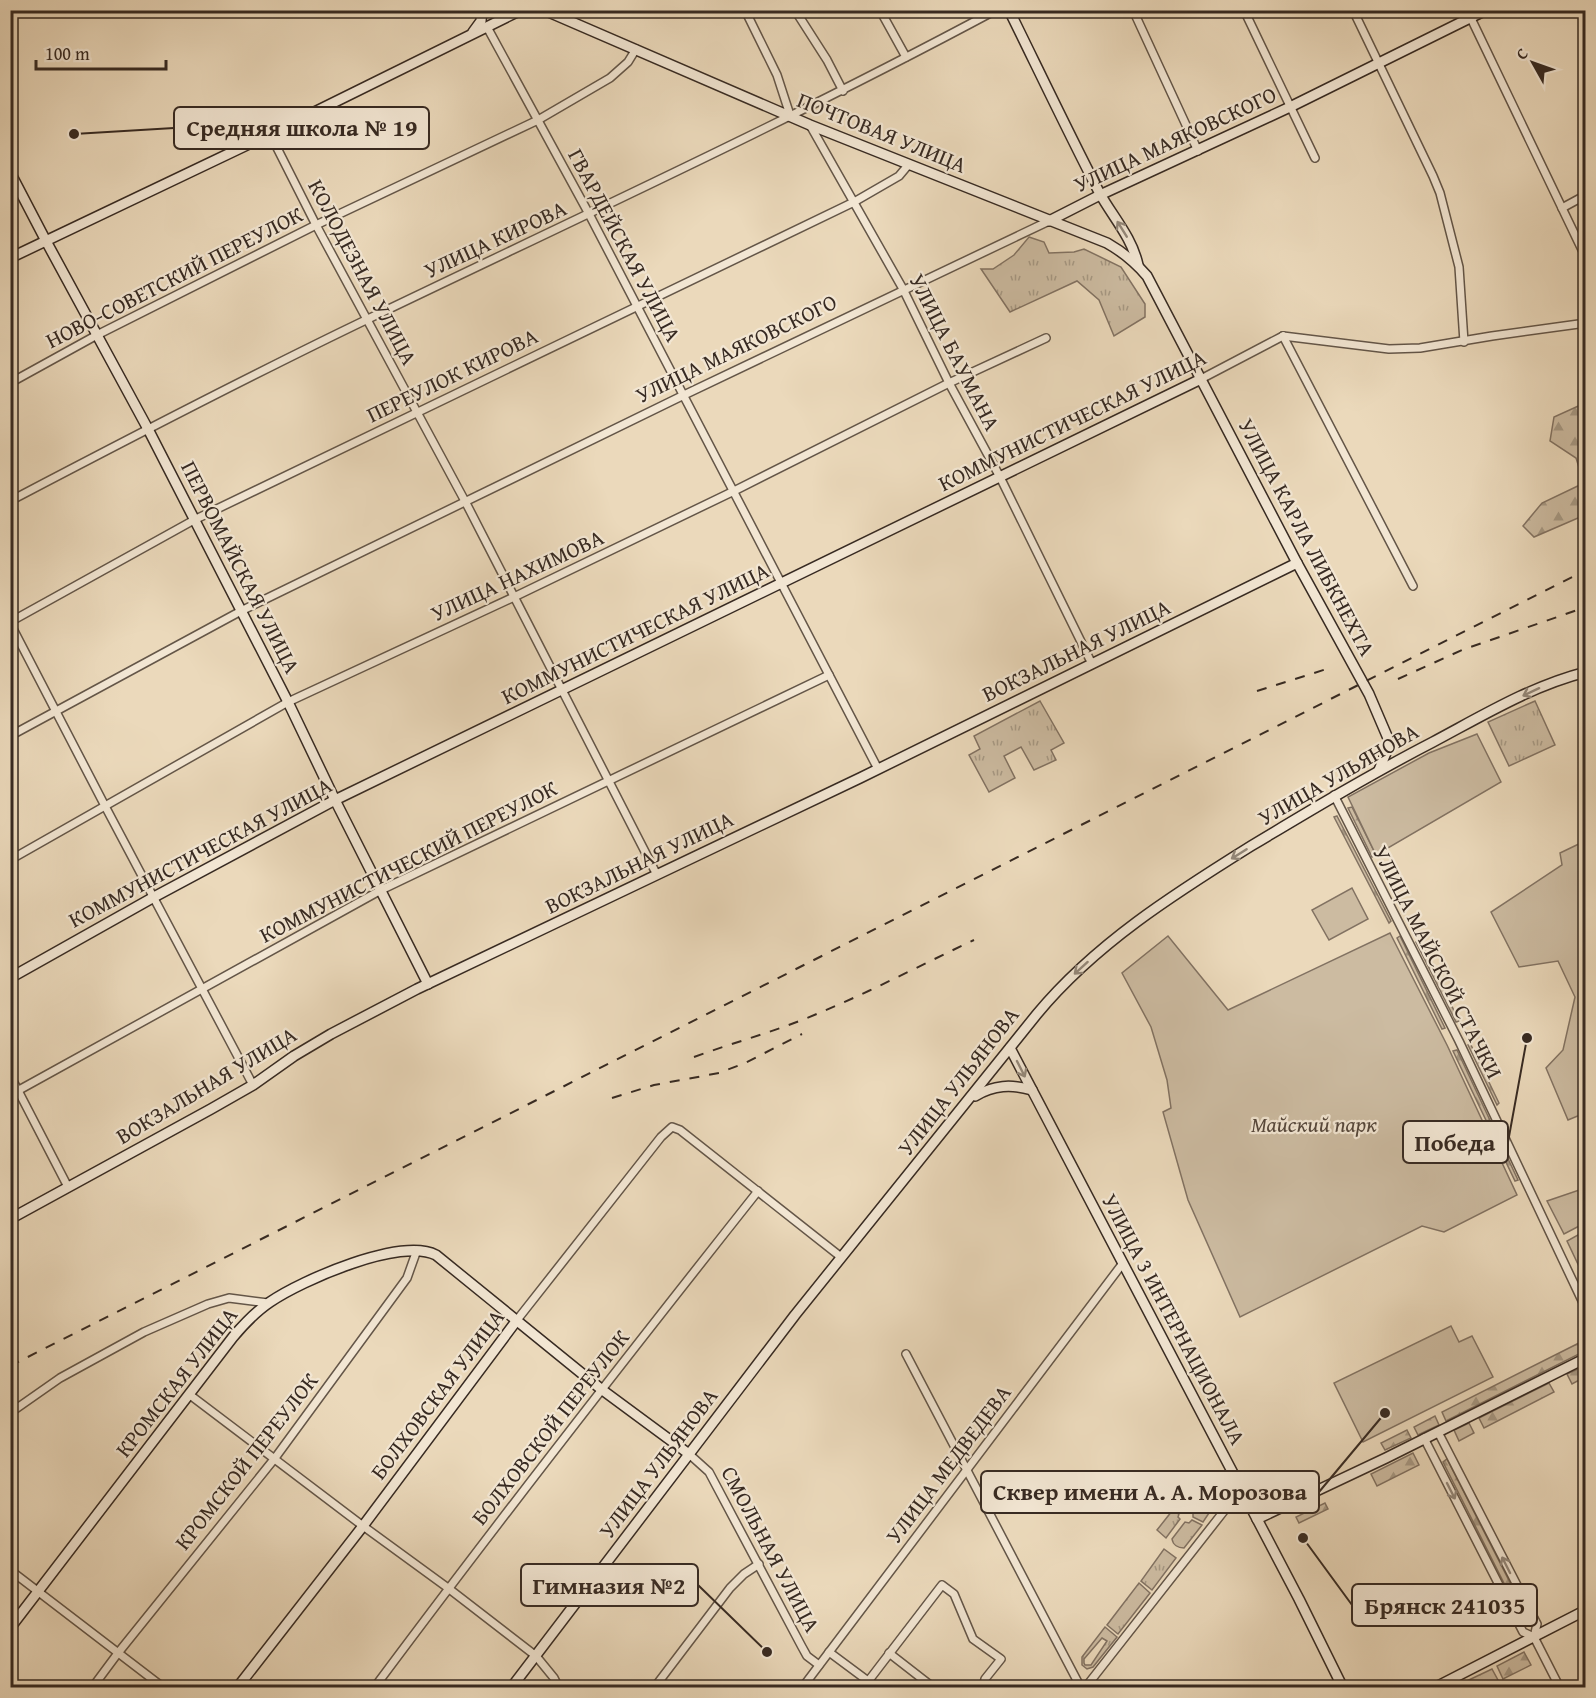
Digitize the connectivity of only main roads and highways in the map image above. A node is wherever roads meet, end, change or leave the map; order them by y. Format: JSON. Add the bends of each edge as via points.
{"nodes":[{"id":1,"x":482,"y":10,"type":"edge"},
{"id":2,"x":521,"y":10,"type":"edge"},
{"id":3,"x":544,"y":10,"type":"edge"},
{"id":4,"x":1009,"y":10,"type":"edge"},
{"id":5,"x":1486,"y":10,"type":"edge"},
{"id":6,"x":1469,"y":14,"type":"edge"},
{"id":7,"x":470,"y":35,"type":"junction"},
{"id":8,"x":10,"y":172,"type":"edge"},
{"id":9,"x":1100,"y":195,"type":"junction"},
{"id":10,"x":1049,"y":221,"type":"junction"},
{"id":11,"x":46,"y":241,"type":"junction"},
{"id":12,"x":10,"y":258,"type":"edge"},
{"id":13,"x":1138,"y":265,"type":"junction"},
{"id":14,"x":1173,"y":326,"type":"joint"},
{"id":15,"x":1201,"y":379,"type":"junction"},
{"id":16,"x":1298,"y":563,"type":"junction"},
{"id":17,"x":1586,"y":672,"type":"edge"},
{"id":18,"x":1395,"y":746,"type":"junction"},
{"id":19,"x":1413,"y":752,"type":"junction"},
{"id":20,"x":1379,"y":770,"type":"junction"},
{"id":21,"x":335,"y":800,"type":"junction"},
{"id":22,"x":10,"y":978,"type":"edge"},
{"id":23,"x":428,"y":984,"type":"junction"},
{"id":24,"x":1010,"y":1048,"type":"junction"},
{"id":25,"x":1032,"y":1090,"type":"junction"},
{"id":26,"x":970,"y":1098,"type":"junction"},
{"id":27,"x":10,"y":1219,"type":"edge"},
{"id":28,"x":432,"y":1253,"type":"joint"},
{"id":29,"x":517,"y":1320,"type":"junction"},
{"id":30,"x":1586,"y":1358,"type":"edge"},
{"id":31,"x":689,"y":1454,"type":"junction"},
{"id":32,"x":1257,"y":1519,"type":"junction"},
{"id":33,"x":1586,"y":1610,"type":"edge"},
{"id":34,"x":10,"y":1628,"type":"edge"},
{"id":35,"x":237,"y":1688,"type":"edge"},
{"id":36,"x":511,"y":1688,"type":"edge"},
{"id":37,"x":1343,"y":1688,"type":"edge"},
{"id":38,"x":1434,"y":1688,"type":"edge"}],
"edges":[{"from":1,"to":7,"type":"main road","via":[[481,21]]},
{"from":2,"to":7,"type":"main road"},
{"from":3,"to":10,"type":"main road","name":"ПОЧТОВАЯ УЛИЦА","via":[[810,125]]},
{"from":4,"to":9,"type":"main road"},
{"from":5,"to":6,"type":"main road","name":"УЛИЦА МАЯКОВСКОГО"},
{"from":6,"to":9,"type":"main road","name":"УЛИЦА МАЯКОВСКОГО","via":[[1290,107]]},
{"from":7,"to":11,"type":"main road"},
{"from":8,"to":11,"type":"main road","name":"ПЕРВОМАЙСКАЯ УЛИЦА"},
{"from":9,"to":10,"type":"main road","name":"УЛИЦА МАЯКОВСКОГО"},
{"from":13,"to":9,"type":"main road","one_way":true,"via":[[1136,254]]},
{"from":10,"to":13,"type":"main road","name":"ПОЧТОВАЯ УЛИЦА","via":[[1107,243]]},
{"from":11,"to":12,"type":"main road"},
{"from":11,"to":21,"type":"main road","name":"ПЕРВОМАЙСКАЯ УЛИЦА","via":[[148,429]]},
{"from":13,"to":14,"type":"main road","name":"ПОЧТОВАЯ УЛИЦА"},
{"from":14,"to":15,"type":"main road","name":"УЛИЦА КАРЛА ЛИБКНЕХТА"},
{"from":15,"to":16,"type":"main road","name":"УЛИЦА КАРЛА ЛИБКНЕХТА"},
{"from":15,"to":21,"type":"main road","name":"КОММУНИСТИЧЕСКАЯ УЛИЦА"},
{"from":16,"to":18,"type":"main road","name":"УЛИЦА КАРЛА ЛИБКНЕХТА"},
{"from":16,"to":23,"type":"main road","name":"ВОКЗАЛЬНАЯ УЛИЦА"},
{"from":17,"to":19,"type":"main road","name":"УЛИЦА УЛЬЯНОВА","one_way":true,"via":[[1536,689]]},
{"from":18,"to":19,"type":"main road"},
{"from":18,"to":20,"type":"main road"},
{"from":19,"to":20,"type":"main road","name":"УЛИЦА УЛЬЯНОВА"},
{"from":20,"to":24,"type":"main road","name":"УЛИЦА УЛЬЯНОВА","one_way":true,"via":[[1202,877],[1119,935],[1041,1009]]},
{"from":21,"to":22,"type":"main road","name":"КОММУНИСТИЧЕСКАЯ УЛИЦА"},
{"from":21,"to":23,"type":"main road","name":"ПЕРВОМАЙСКАЯ УЛИЦА"},
{"from":23,"to":27,"type":"main road","name":"ВОКЗАЛЬНАЯ УЛИЦА","via":[[331,1034],[253,1085]]},
{"from":24,"to":25,"type":"main road","name":"УЛИЦА 3 ИНТЕРНАЦИОНАЛА","one_way":true},
{"from":24,"to":26,"type":"main road","name":"УЛИЦА УЛЬЯНОВА"},
{"from":25,"to":26,"type":"main road","via":[[1003,1086]]},
{"from":25,"to":32,"type":"main road","name":"УЛИЦА 3 ИНТЕРНАЦИОНАЛА"},
{"from":26,"to":31,"type":"main road","name":"УЛИЦА УЛЬЯНОВА"},
{"from":28,"to":29,"type":"main road","name":"СМОЛЬНАЯ УЛИЦА"},
{"from":28,"to":34,"type":"main road","name":"КРОМСКАЯ УЛИЦА","via":[[399,1251],[358,1261],[292,1289],[244,1324]]},
{"from":29,"to":31,"type":"main road","name":"СМОЛЬНАЯ УЛИЦА"},
{"from":29,"to":35,"type":"main road","name":"БОЛХОВСКАЯ УЛИЦА"},
{"from":30,"to":32,"type":"main road"},
{"from":31,"to":36,"type":"main road","name":"УЛИЦА УЛЬЯНОВА"},
{"from":32,"to":37,"type":"main road","name":"УЛИЦА 3 ИНТЕРНАЦИОНАЛА"},
{"from":33,"to":38,"type":"main road"}]}
